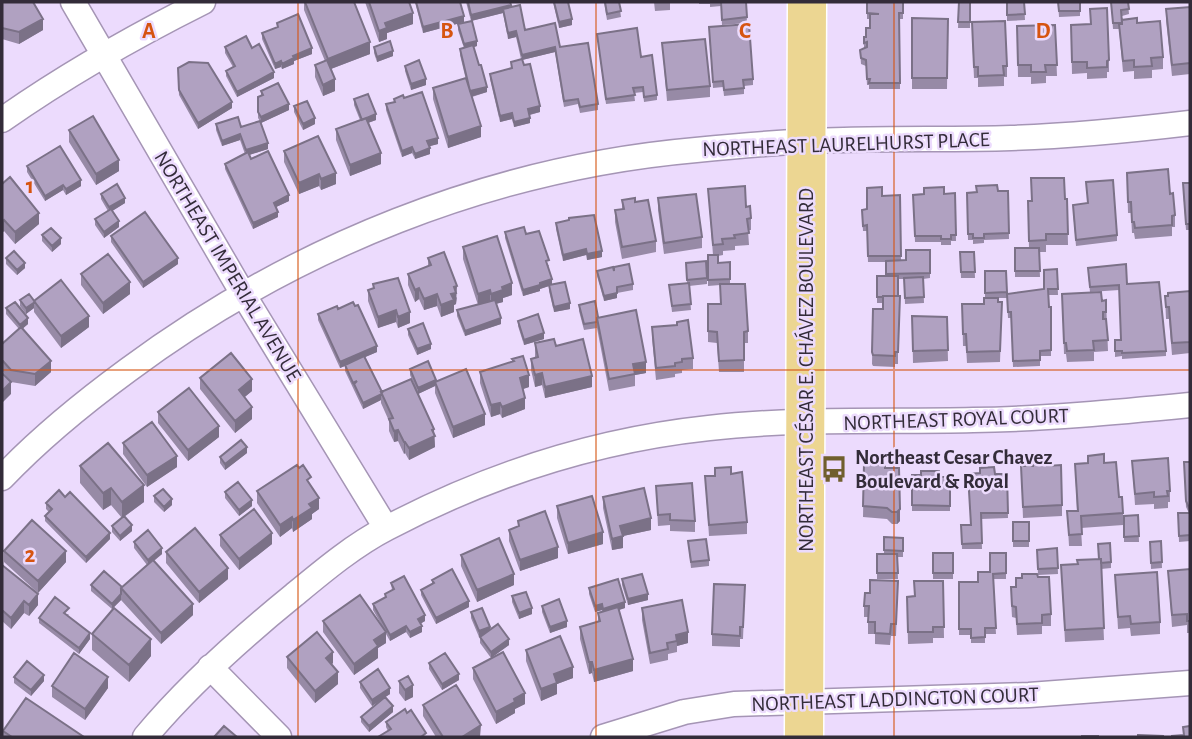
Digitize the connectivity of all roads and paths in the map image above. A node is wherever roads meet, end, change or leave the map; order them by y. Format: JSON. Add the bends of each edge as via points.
{"nodes":[{"id":1,"x":73,"y":2,"type":"edge"},
{"id":2,"x":203,"y":2,"type":"edge"},
{"id":3,"x":807,"y":2,"type":"edge"},
{"id":4,"x":103,"y":55,"type":"junction"},
{"id":5,"x":2,"y":120,"type":"edge"},
{"id":6,"x":1190,"y":123,"type":"edge"},
{"id":7,"x":806,"y":141,"type":"junction"},
{"id":8,"x":243,"y":294,"type":"junction"},
{"id":9,"x":1190,"y":405,"type":"edge"},
{"id":10,"x":805,"y":422,"type":"junction"},
{"id":11,"x":2,"y":478,"type":"edge"},
{"id":12,"x":386,"y":528,"type":"junction"},
{"id":13,"x":210,"y":667,"type":"junction"},
{"id":14,"x":1190,"y":683,"type":"edge"},
{"id":15,"x":804,"y":719,"type":"edge"},
{"id":16,"x":145,"y":737,"type":"edge"},
{"id":17,"x":279,"y":737,"type":"edge"},
{"id":18,"x":603,"y":737,"type":"edge"}],
"edges":[{"from":1,"to":4,"type":"street","name":"NORTHEAST IMPERIAL AVENUE"},
{"from":2,"to":4,"type":"street"},
{"from":3,"to":7,"type":"main road","name":"NORTHEAST CÉSAR E. CHÁVEZ BOULEVARD"},
{"from":4,"to":5,"type":"street"},
{"from":4,"to":8,"type":"street","name":"NORTHEAST IMPERIAL AVENUE"},
{"from":6,"to":7,"type":"street","name":"NORTHEAST LAURELHURST PLACE","via":[[1011,138]]},
{"from":7,"to":8,"type":"street","name":"NORTHEAST LAURELHURST PLACE","via":[[638,157],[519,181],[373,230]]},
{"from":7,"to":10,"type":"main road","name":"NORTHEAST CÉSAR E. CHÁVEZ BOULEVARD"},
{"from":8,"to":11,"type":"street","name":"NORTHEAST LAURELHURST PLACE","via":[[90,398]]},
{"from":8,"to":12,"type":"street","name":"NORTHEAST IMPERIAL AVENUE"},
{"from":9,"to":10,"type":"street","name":"NORTHEAST ROYAL COURT","via":[[1048,417]]},
{"from":10,"to":12,"type":"street","name":"NORTHEAST ROYAL COURT","via":[[711,427],[609,444],[538,463]]},
{"from":10,"to":15,"type":"main road","name":"NORTHEAST CÉSAR E. CHÁVEZ BOULEVARD"},
{"from":12,"to":13,"type":"street","name":"NORTHEAST ROYAL COURT","via":[[327,568]]},
{"from":13,"to":16,"type":"street","name":"NORTHEAST ROYAL COURT"},
{"from":13,"to":17,"type":"street"},
{"from":14,"to":15,"type":"street","name":"NORTHEAST LADDINGTON COURT"},
{"from":15,"to":18,"type":"street","name":"NORTHEAST LADDINGTON COURT","via":[[707,708]]}]}
